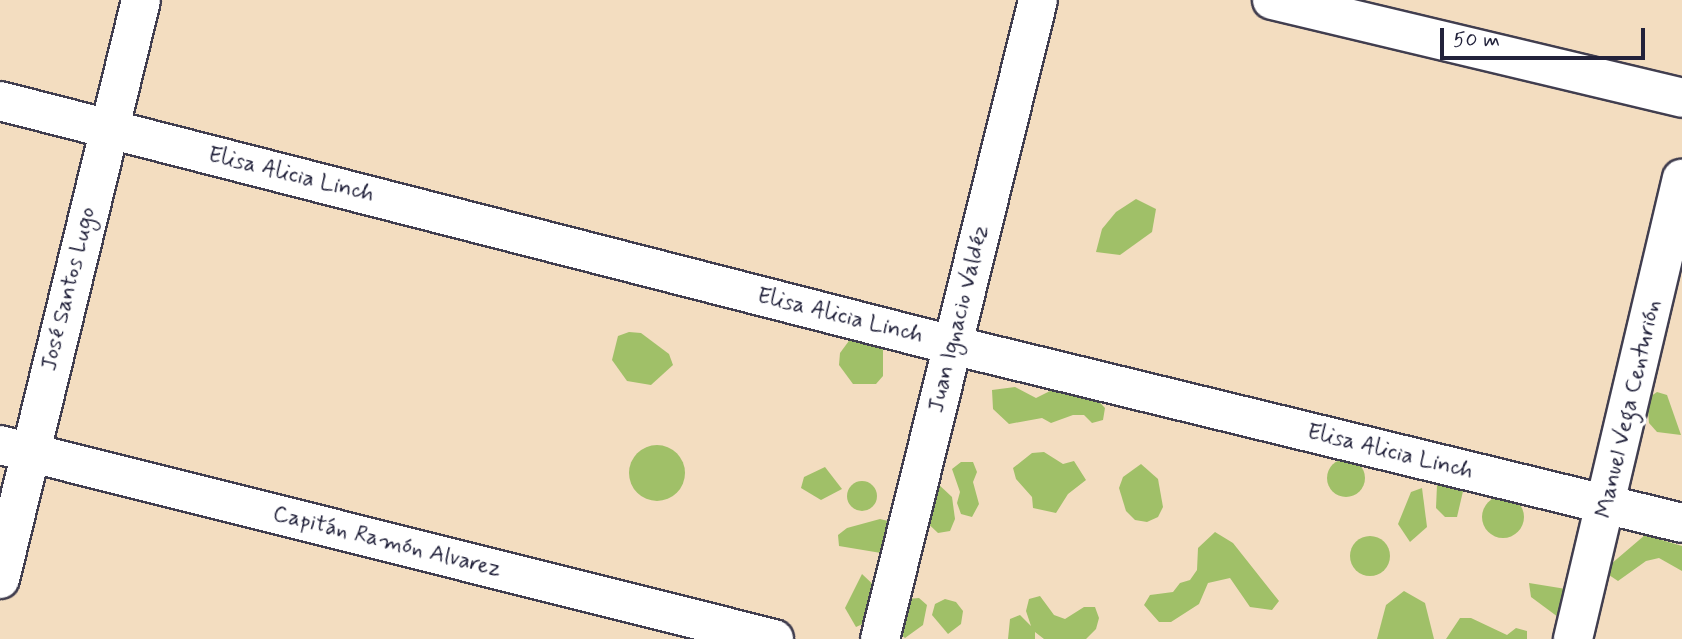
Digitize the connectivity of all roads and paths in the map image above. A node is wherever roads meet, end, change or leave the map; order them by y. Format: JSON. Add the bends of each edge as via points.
{"nodes":[{"id":1,"x":141,"y":0,"type":"edge"},
{"id":2,"x":1038,"y":0,"type":"edge"},
{"id":3,"x":1272,"y":0,"type":"edge"},
{"id":4,"x":1682,"y":98,"type":"edge"},
{"id":5,"x":0,"y":101,"type":"edge"},
{"id":6,"x":109,"y":128,"type":"junction"},
{"id":7,"x":1682,"y":179,"type":"edge"},
{"id":8,"x":952,"y":345,"type":"junction"},
{"id":9,"x":15,"y":449,"type":"edge"},
{"id":10,"x":1607,"y":506,"type":"junction"},
{"id":11,"x":1682,"y":523,"type":"edge"},
{"id":12,"x":0,"y":579,"type":"edge"},
{"id":13,"x":774,"y":639,"type":"edge"},
{"id":14,"x":880,"y":639,"type":"edge"},
{"id":15,"x":1573,"y":639,"type":"edge"}],
"edges":[{"from":1,"to":6,"type":"street","name":"José Santos Lugo"},
{"from":2,"to":8,"type":"street","name":"Juan Ignacio Valdéz"},
{"from":3,"to":4,"type":"street"},
{"from":5,"to":6,"type":"street","name":"Elisa Alicia Linch"},
{"from":6,"to":8,"type":"street","name":"Elisa Alicia Linch"},
{"from":6,"to":9,"type":"street","name":"José Santos Lugo"},
{"from":7,"to":10,"type":"street","name":"Manuel Vega Centurión"},
{"from":8,"to":10,"type":"street","name":"Elisa Alicia Linch"},
{"from":8,"to":14,"type":"street","name":"Juan Ignacio Valdéz"},
{"from":9,"to":12,"type":"street","name":"José Santos Lugo"},
{"from":9,"to":13,"type":"street","name":"Capitán Ramón Alvarez"},
{"from":10,"to":11,"type":"street","name":"Elisa Alicia Linch"},
{"from":10,"to":15,"type":"street","name":"Manuel Vega Centurión"}]}
